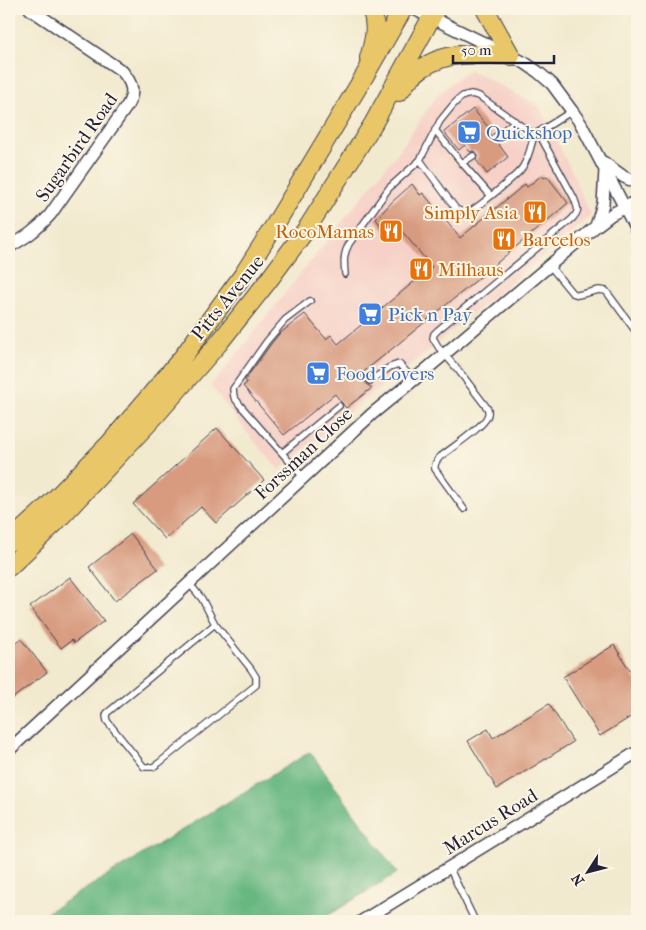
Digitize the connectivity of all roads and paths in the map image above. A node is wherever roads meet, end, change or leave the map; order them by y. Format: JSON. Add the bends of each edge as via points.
{"nodes":[{"id":1,"x":30,"y":9,"type":"edge"},
{"id":2,"x":371,"y":9,"type":"edge"},
{"id":3,"x":403,"y":9,"type":"edge"},
{"id":4,"x":414,"y":9,"type":"edge"},
{"id":5,"x":485,"y":9,"type":"edge"},
{"id":6,"x":433,"y":13,"type":"edge"},
{"id":7,"x":511,"y":55,"type":"junction"},
{"id":8,"x":365,"y":75,"type":"junction"},
{"id":9,"x":572,"y":110,"type":"junction"},
{"id":10,"x":515,"y":121,"type":"junction"},
{"id":11,"x":373,"y":124,"type":"junction"},
{"id":12,"x":435,"y":130,"type":"junction"},
{"id":13,"x":536,"y":133,"type":"junction"},
{"id":14,"x":494,"y":138,"type":"dead end"},
{"id":15,"x":472,"y":156,"type":"dead end"},
{"id":16,"x":420,"y":160,"type":"junction"},
{"id":17,"x":462,"y":163,"type":"junction"},
{"id":18,"x":602,"y":164,"type":"junction"},
{"id":19,"x":637,"y":183,"type":"edge"},
{"id":20,"x":491,"y":196,"type":"junction"},
{"id":21,"x":637,"y":201,"type":"edge"},
{"id":22,"x":625,"y":207,"type":"junction"},
{"id":23,"x":596,"y":227,"type":"junction"},
{"id":24,"x":637,"y":231,"type":"edge"},
{"id":25,"x":9,"y":247,"type":"edge"},
{"id":26,"x":550,"y":266,"type":"junction"},
{"id":27,"x":345,"y":274,"type":"dead end"},
{"id":28,"x":310,"y":301,"type":"dead end"},
{"id":29,"x":637,"y":333,"type":"edge"},
{"id":30,"x":445,"y":354,"type":"junction"},
{"id":31,"x":414,"y":380,"type":"junction"},
{"id":32,"x":370,"y":381,"type":"dead end"},
{"id":33,"x":339,"y":406,"type":"dead end"},
{"id":34,"x":282,"y":453,"type":"junction"},
{"id":35,"x":303,"y":477,"type":"junction"},
{"id":36,"x":464,"y":509,"type":"dead end"},
{"id":37,"x":9,"y":542,"type":"edge"},
{"id":38,"x":9,"y":567,"type":"edge"},
{"id":39,"x":189,"y":584,"type":"junction"},
{"id":40,"x":215,"y":624,"type":"junction"},
{"id":41,"x":9,"y":750,"type":"edge"},
{"id":42,"x":637,"y":752,"type":"edge"},
{"id":43,"x":449,"y":867,"type":"junction"},
{"id":44,"x":362,"y":921,"type":"edge"},
{"id":45,"x":475,"y":921,"type":"edge"}],
"edges":[{"from":1,"to":25,"type":"street","name":"Sugarbird Road","via":[[122,71],[132,88],[132,97],[50,215],[40,227]]},
{"from":2,"to":8,"type":"main road","via":[[375,30]]},
{"from":3,"to":8,"type":"main road","name":"Pitts Avenue"},
{"from":4,"to":6,"type":"street"},
{"from":5,"to":7,"type":"main road"},
{"from":6,"to":7,"type":"street"},
{"from":6,"to":11,"type":"main road","name":"Pitts Avenue"},
{"from":7,"to":9,"type":"street","via":[[552,84]]},
{"from":7,"to":11,"type":"main road","via":[[459,54],[428,64],[411,77]]},
{"from":8,"to":37,"type":"main road","name":"Pitts Avenue","via":[[243,275],[182,358],[110,443]]},
{"from":9,"to":13,"type":"lane"},
{"from":9,"to":18,"type":"street"},
{"from":10,"to":12,"type":"lane","via":[[471,94],[458,100]]},
{"from":10,"to":13,"type":"lane"},
{"from":10,"to":14,"type":"lane"},
{"from":11,"to":38,"type":"main road","name":"Pitts Avenue","via":[[308,227],[218,344],[102,475]]},
{"from":12,"to":16,"type":"lane"},
{"from":12,"to":17,"type":"lane"},
{"from":13,"to":20,"type":"lane","via":[[523,168]]},
{"from":13,"to":30,"type":"lane","via":[[574,198],[577,214],[434,334]]},
{"from":15,"to":17,"type":"lane"},
{"from":16,"to":20,"type":"lane","via":[[461,212],[471,211]]},
{"from":16,"to":27,"type":"lane","via":[[389,188],[349,244],[344,256]]},
{"from":17,"to":20,"type":"lane"},
{"from":18,"to":19,"type":"street"},
{"from":18,"to":22,"type":"street"},
{"from":18,"to":23,"type":"street","via":[[603,204]]},
{"from":21,"to":22,"type":"street","name":"Forssman Close"},
{"from":22,"to":23,"type":"street","name":"Forssman Close"},
{"from":22,"to":24,"type":"street"},
{"from":23,"to":26,"type":"street","name":"Forssman Close"},
{"from":26,"to":29,"type":"lane","via":[[572,293],[606,291]]},
{"from":26,"to":30,"type":"street","name":"Forssman Close"},
{"from":28,"to":34,"type":"lane","via":[[285,320],[233,390],[240,405]]},
{"from":30,"to":31,"type":"street","name":"Forssman Close"},
{"from":30,"to":36,"type":"lane","via":[[488,409],[487,418],[481,425],[434,465]]},
{"from":31,"to":32,"type":"lane","via":[[399,364],[390,366]]},
{"from":31,"to":35,"type":"street","name":"Forssman Close"},
{"from":33,"to":34,"type":"lane"},
{"from":34,"to":35,"type":"lane"},
{"from":35,"to":39,"type":"street","name":"Forssman Close"},
{"from":39,"to":40,"type":"lane","via":[[202,599]]},
{"from":39,"to":41,"type":"street","name":"Forssman Close"},
{"from":40,"to":40,"type":"lane","via":[[107,713],[107,721],[144,767],[159,764],[256,685],[251,669]]},
{"from":42,"to":43,"type":"street","name":"Marcus Road"},
{"from":43,"to":44,"type":"street","name":"Marcus Road"},
{"from":43,"to":45,"type":"lane"}]}
